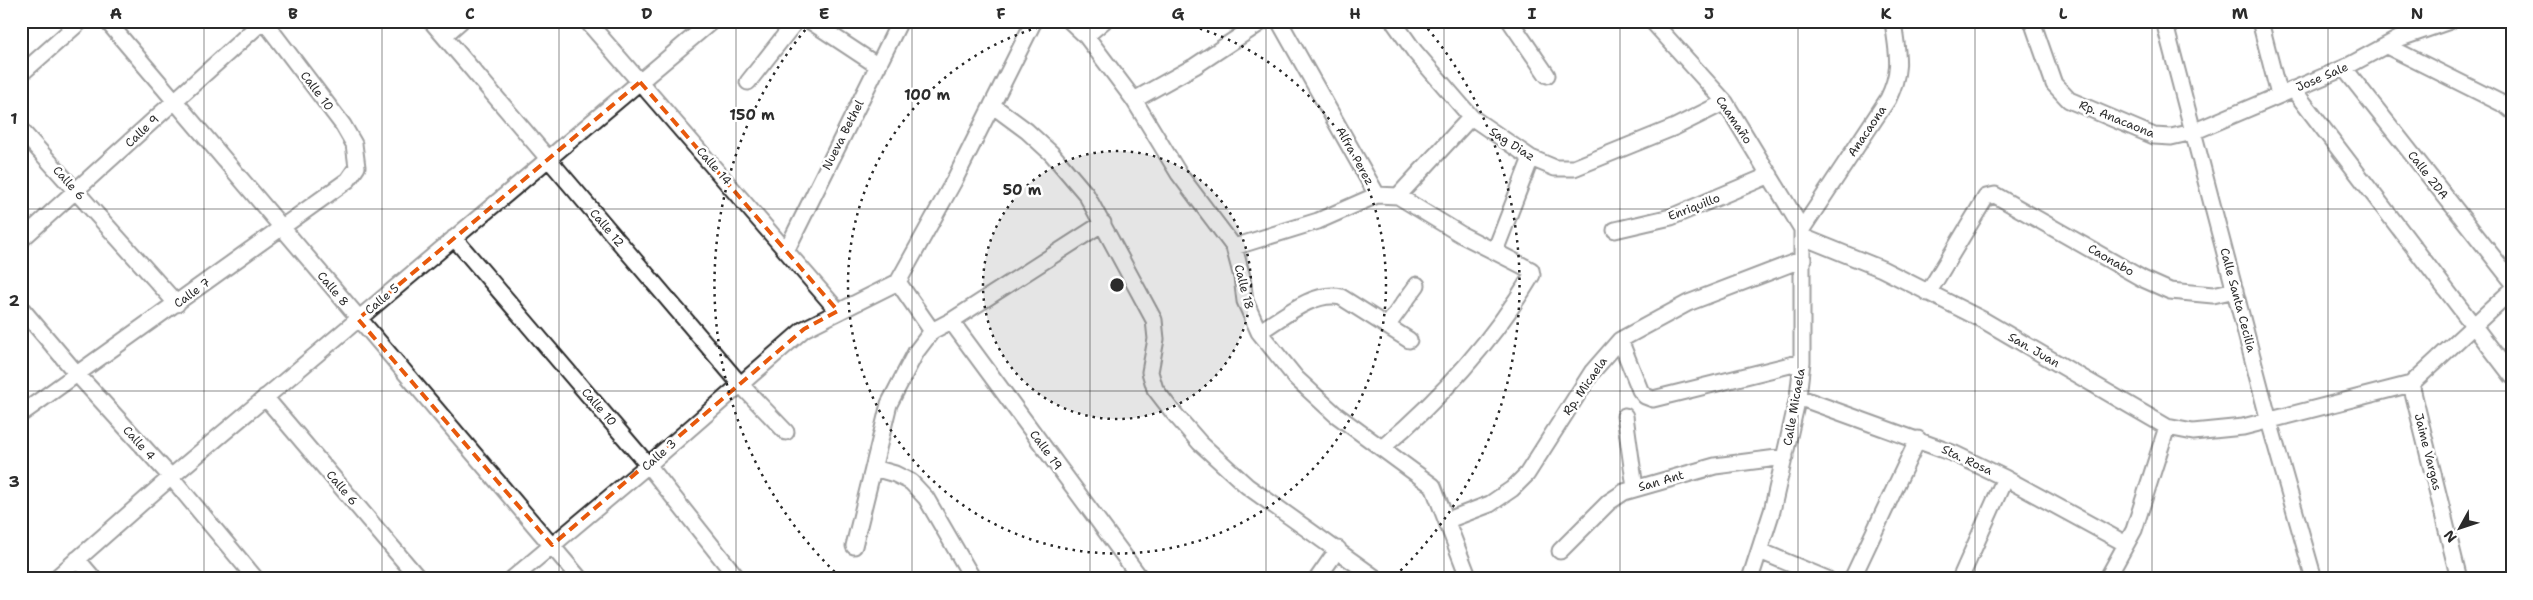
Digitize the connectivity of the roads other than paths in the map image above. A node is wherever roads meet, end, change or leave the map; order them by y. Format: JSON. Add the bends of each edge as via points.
{"nodes":[{"id":1,"x":81,"y":21,"type":"edge"},
{"id":2,"x":107,"y":21,"type":"edge"},
{"id":3,"x":263,"y":21,"type":"edge"},
{"id":4,"x":431,"y":21,"type":"edge"},
{"id":5,"x":462,"y":21,"type":"edge"},
{"id":6,"x":587,"y":21,"type":"edge"},
{"id":7,"x":712,"y":21,"type":"edge"},
{"id":8,"x":796,"y":21,"type":"edge"},
{"id":9,"x":810,"y":21,"type":"edge"},
{"id":10,"x":900,"y":21,"type":"edge"},
{"id":11,"x":1034,"y":21,"type":"edge"},
{"id":12,"x":1070,"y":21,"type":"edge"},
{"id":13,"x":1104,"y":21,"type":"edge"},
{"id":14,"x":1263,"y":21,"type":"edge"},
{"id":15,"x":1279,"y":21,"type":"edge"},
{"id":16,"x":1393,"y":21,"type":"edge"},
{"id":17,"x":1510,"y":21,"type":"edge"},
{"id":18,"x":1652,"y":21,"type":"edge"},
{"id":19,"x":1893,"y":21,"type":"edge"},
{"id":20,"x":2032,"y":21,"type":"edge"},
{"id":21,"x":2164,"y":21,"type":"edge"},
{"id":22,"x":2260,"y":21,"type":"edge"},
{"id":23,"x":2450,"y":21,"type":"edge"},
{"id":24,"x":444,"y":36,"type":"junction"},
{"id":25,"x":1086,"y":36,"type":"junction"},
{"id":26,"x":2387,"y":46,"type":"junction"},
{"id":27,"x":878,"y":66,"type":"junction"},
{"id":28,"x":2344,"y":68,"type":"junction"},
{"id":29,"x":21,"y":74,"type":"edge"},
{"id":30,"x":1547,"y":75,"type":"dead end"},
{"id":31,"x":640,"y":82,"type":"junction"},
{"id":32,"x":748,"y":82,"type":"dead end"},
{"id":33,"x":2286,"y":92,"type":"junction"},
{"id":34,"x":174,"y":100,"type":"junction"},
{"id":35,"x":1134,"y":100,"type":"junction"},
{"id":36,"x":1725,"y":102,"type":"junction"},
{"id":37,"x":992,"y":105,"type":"junction"},
{"id":38,"x":2512,"y":111,"type":"edge"},
{"id":39,"x":1471,"y":118,"type":"junction"},
{"id":40,"x":21,"y":130,"type":"edge"},
{"id":41,"x":2193,"y":132,"type":"junction"},
{"id":42,"x":1531,"y":158,"type":"junction"},
{"id":43,"x":548,"y":159,"type":"junction"},
{"id":44,"x":357,"y":166,"type":"joint"},
{"id":45,"x":1770,"y":175,"type":"junction"},
{"id":46,"x":77,"y":192,"type":"junction"},
{"id":47,"x":1377,"y":195,"type":"junction"},
{"id":48,"x":1398,"y":196,"type":"junction"},
{"id":49,"x":1103,"y":223,"type":"junction"},
{"id":50,"x":282,"y":227,"type":"junction"},
{"id":51,"x":1615,"y":230,"type":"dead end"},
{"id":52,"x":1802,"y":233,"type":"junction"},
{"id":53,"x":454,"y":238,"type":"junction"},
{"id":54,"x":21,"y":240,"type":"edge"},
{"id":55,"x":1234,"y":247,"type":"junction"},
{"id":56,"x":787,"y":250,"type":"junction"},
{"id":57,"x":1496,"y":251,"type":"junction"},
{"id":58,"x":1803,"y":259,"type":"junction"},
{"id":59,"x":2512,"y":281,"type":"edge"},
{"id":60,"x":898,"y":282,"type":"junction"},
{"id":61,"x":1417,"y":285,"type":"dead end"},
{"id":62,"x":2235,"y":290,"type":"junction"},
{"id":63,"x":2512,"y":290,"type":"edge"},
{"id":64,"x":1928,"y":293,"type":"junction"},
{"id":65,"x":177,"y":304,"type":"junction"},
{"id":66,"x":21,"y":308,"type":"edge"},
{"id":67,"x":838,"y":311,"type":"junction"},
{"id":68,"x":358,"y":320,"type":"junction"},
{"id":69,"x":952,"y":321,"type":"junction"},
{"id":70,"x":1387,"y":326,"type":"junction"},
{"id":71,"x":2473,"y":327,"type":"junction"},
{"id":72,"x":932,"y":330,"type":"junction"},
{"id":73,"x":1259,"y":332,"type":"junction"},
{"id":74,"x":1409,"y":340,"type":"dead end"},
{"id":75,"x":1620,"y":340,"type":"junction"},
{"id":76,"x":1802,"y":362,"type":"junction"},
{"id":77,"x":77,"y":374,"type":"junction"},
{"id":78,"x":2512,"y":376,"type":"edge"},
{"id":79,"x":740,"y":384,"type":"junction"},
{"id":80,"x":2411,"y":384,"type":"junction"},
{"id":81,"x":265,"y":397,"type":"junction"},
{"id":82,"x":1798,"y":397,"type":"junction"},
{"id":83,"x":21,"y":414,"type":"edge"},
{"id":84,"x":1625,"y":416,"type":"dead end"},
{"id":85,"x":2270,"y":421,"type":"junction"},
{"id":86,"x":2167,"y":427,"type":"junction"},
{"id":87,"x":786,"y":432,"type":"dead end"},
{"id":88,"x":1918,"y":439,"type":"junction"},
{"id":89,"x":1382,"y":448,"type":"junction"},
{"id":90,"x":1785,"y":457,"type":"junction"},
{"id":91,"x":648,"y":465,"type":"junction"},
{"id":92,"x":874,"y":468,"type":"junction"},
{"id":93,"x":171,"y":477,"type":"junction"},
{"id":94,"x":2005,"y":478,"type":"junction"},
{"id":95,"x":1635,"y":488,"type":"junction"},
{"id":96,"x":1448,"y":520,"type":"junction"},
{"id":97,"x":2126,"y":544,"type":"junction"},
{"id":98,"x":552,"y":546,"type":"junction"},
{"id":99,"x":854,"y":546,"type":"dead end"},
{"id":100,"x":1338,"y":549,"type":"junction"},
{"id":101,"x":1560,"y":551,"type":"dead end"},
{"id":102,"x":1760,"y":551,"type":"junction"},
{"id":103,"x":77,"y":559,"type":"junction"},
{"id":104,"x":55,"y":579,"type":"edge"},
{"id":105,"x":94,"y":579,"type":"edge"},
{"id":106,"x":256,"y":579,"type":"edge"},
{"id":107,"x":420,"y":579,"type":"edge"},
{"id":108,"x":512,"y":579,"type":"edge"},
{"id":109,"x":580,"y":579,"type":"edge"},
{"id":110,"x":738,"y":579,"type":"edge"},
{"id":111,"x":973,"y":579,"type":"edge"},
{"id":112,"x":1141,"y":579,"type":"edge"},
{"id":113,"x":1317,"y":579,"type":"edge"},
{"id":114,"x":1378,"y":579,"type":"edge"},
{"id":115,"x":1469,"y":579,"type":"edge"},
{"id":116,"x":1750,"y":579,"type":"edge"},
{"id":117,"x":1827,"y":579,"type":"edge"},
{"id":118,"x":1852,"y":579,"type":"edge"},
{"id":119,"x":1960,"y":579,"type":"edge"},
{"id":120,"x":2107,"y":579,"type":"edge"},
{"id":121,"x":2314,"y":579,"type":"edge"},
{"id":122,"x":2459,"y":579,"type":"edge"}],
"edges":[{"from":1,"to":29,"type":"street"},
{"from":2,"to":34,"type":"street","name":"Calle 8"},
{"from":3,"to":34,"type":"street","name":"Calle 9"},
{"from":3,"to":44,"type":"street","name":"Calle 10","via":[[342,125],[354,144]]},
{"from":4,"to":24,"type":"street","name":"Calle 12"},
{"from":5,"to":24,"type":"street"},
{"from":6,"to":31,"type":"street","name":"Calle 14"},
{"from":7,"to":31,"type":"street","name":"Calle 5"},
{"from":8,"to":32,"type":"street"},
{"from":9,"to":27,"type":"street"},
{"from":10,"to":27,"type":"street","name":"Nueva Bethel"},
{"from":11,"to":37,"type":"street"},
{"from":12,"to":25,"type":"street","name":"Calle 18"},
{"from":13,"to":25,"type":"street"},
{"from":14,"to":35,"type":"street","via":[[1195,66]]},
{"from":15,"to":47,"type":"street","name":"Alfra Perez"},
{"from":16,"to":39,"type":"street","name":"Sag Diaz","via":[[1414,52]]},
{"from":17,"to":30,"type":"street"},
{"from":18,"to":36,"type":"street","name":"Caamaño"},
{"from":19,"to":52,"type":"street","name":"Anacaona","via":[[1899,65],[1897,81]]},
{"from":20,"to":41,"type":"street","name":"Rp. Anacaona","via":[[2054,84],[2069,100],[2154,136],[2171,137]]},
{"from":21,"to":41,"type":"street","name":"Calle Santa Cecilia"},
{"from":22,"to":33,"type":"street"},
{"from":23,"to":26,"type":"street","name":"Jose Sale"},
{"from":24,"to":43,"type":"street","name":"Calle 12"},
{"from":25,"to":35,"type":"street","name":"Calle 18"},
{"from":26,"to":28,"type":"street","name":"Jose Sale"},
{"from":26,"to":38,"type":"street"},
{"from":27,"to":56,"type":"street","name":"Nueva Bethel"},
{"from":28,"to":33,"type":"street","name":"Jose Sale"},
{"from":28,"to":59,"type":"street","name":"Calle 2DA"},
{"from":31,"to":43,"type":"street","name":"Calle 5"},
{"from":31,"to":56,"type":"street","name":"Calle 14"},
{"from":33,"to":41,"type":"street","name":"Jose Sale"},
{"from":33,"to":71,"type":"street"},
{"from":34,"to":46,"type":"street","name":"Calle 9"},
{"from":34,"to":50,"type":"street","name":"Calle 8"},
{"from":35,"to":55,"type":"street","name":"Calle 18","via":[[1179,174]]},
{"from":36,"to":42,"type":"street","name":"Sag Diaz","via":[[1675,127],[1574,168],[1555,168]]},
{"from":36,"to":45,"type":"street","name":"Caamaño"},
{"from":37,"to":49,"type":"street","via":[[1052,154],[1086,194]]},
{"from":37,"to":60,"type":"street"},
{"from":39,"to":42,"type":"street","name":"Sag Diaz"},
{"from":39,"to":48,"type":"street"},
{"from":40,"to":46,"type":"street","name":"Calle 6"},
{"from":41,"to":62,"type":"street","name":"Calle Santa Cecilia"},
{"from":42,"to":57,"type":"street"},
{"from":43,"to":53,"type":"street","name":"Calle 5"},
{"from":43,"to":79,"type":"street","name":"Calle 12"},
{"from":44,"to":50,"type":"street","name":"Calle 7","via":[[348,180]]},
{"from":45,"to":51,"type":"street","name":"Enriquillo","via":[[1671,217]]},
{"from":45,"to":52,"type":"street","name":"Caamaño"},
{"from":46,"to":54,"type":"street","name":"Calle 9"},
{"from":46,"to":65,"type":"street","name":"Calle 6"},
{"from":47,"to":48,"type":"street","name":"Alfra Perez"},
{"from":47,"to":55,"type":"street","via":[[1318,221]]},
{"from":48,"to":57,"type":"street","name":"Alfra Perez"},
{"from":49,"to":69,"type":"street"},
{"from":49,"to":100,"type":"street","via":[[1154,320],[1156,339],[1150,372],[1155,389],[1200,443],[1247,486],[1290,519]]},
{"from":50,"to":65,"type":"street","name":"Calle 7"},
{"from":50,"to":68,"type":"street","name":"Calle 8"},
{"from":52,"to":58,"type":"street","name":"Calle Micaela"},
{"from":52,"to":64,"type":"street","name":"San. Juan"},
{"from":53,"to":68,"type":"street","name":"Calle 5"},
{"from":53,"to":91,"type":"street","name":"Calle 10"},
{"from":55,"to":73,"type":"street","name":"Calle 18","via":[[1245,301]]},
{"from":56,"to":67,"type":"street","name":"Calle 14"},
{"from":57,"to":89,"type":"street","name":"Alfra Perez","via":[[1528,267],[1532,274],[1509,312],[1477,354],[1419,416]]},
{"from":58,"to":75,"type":"street","name":"Rp. Micaela","via":[[1688,303]]},
{"from":58,"to":76,"type":"street","name":"Calle Micaela"},
{"from":60,"to":67,"type":"street","name":"Calle 3"},
{"from":60,"to":72,"type":"street"},
{"from":61,"to":70,"type":"street"},
{"from":62,"to":64,"type":"street","name":"Caonabo","via":[[2213,295],[2170,291],[1995,195],[1986,197]]},
{"from":62,"to":85,"type":"street","name":"Calle Santa Cecilia"},
{"from":63,"to":71,"type":"street"},
{"from":64,"to":86,"type":"street","name":"San. Juan","via":[[1983,320]]},
{"from":65,"to":77,"type":"street","name":"Calle 7"},
{"from":66,"to":77,"type":"street","name":"Calle 4"},
{"from":67,"to":79,"type":"street","name":"Calle 3","via":[[804,329]]},
{"from":68,"to":81,"type":"street","name":"Calle 5"},
{"from":68,"to":98,"type":"street","name":"Calle 8"},
{"from":69,"to":72,"type":"street"},
{"from":69,"to":112,"type":"street","name":"Calle 19"},
{"from":70,"to":73,"type":"street","via":[[1333,295],[1318,298]]},
{"from":70,"to":74,"type":"street"},
{"from":71,"to":78,"type":"street"},
{"from":71,"to":80,"type":"street"},
{"from":72,"to":92,"type":"street","via":[[916,352],[889,404]]},
{"from":73,"to":89,"type":"street","name":"Calle 18","via":[[1296,378],[1335,414]]},
{"from":75,"to":76,"type":"street","via":[[1640,390],[1653,399]]},
{"from":75,"to":96,"type":"street","name":"Rp. Micaela","via":[[1592,372],[1527,474],[1490,504]]},
{"from":76,"to":82,"type":"street","name":"Calle Micaela"},
{"from":77,"to":83,"type":"street","name":"Calle 7"},
{"from":77,"to":93,"type":"street","name":"Calle 4"},
{"from":79,"to":87,"type":"street","name":"Calle 12"},
{"from":79,"to":91,"type":"street","name":"Calle 3"},
{"from":80,"to":85,"type":"street","name":"San. Juan"},
{"from":80,"to":122,"type":"street","name":"Jaime Vargas"},
{"from":81,"to":93,"type":"street","name":"Calle 5"},
{"from":81,"to":107,"type":"street","name":"Calle 6"},
{"from":82,"to":88,"type":"street","name":"Sta. Rosa"},
{"from":82,"to":90,"type":"street","name":"Calle Micaela"},
{"from":84,"to":95,"type":"street"},
{"from":85,"to":86,"type":"street","name":"San. Juan","via":[[2193,432]]},
{"from":85,"to":121,"type":"street","name":"Calle Santa Cecilia"},
{"from":86,"to":97,"type":"street","via":[[2134,530]]},
{"from":88,"to":94,"type":"street","name":"Sta. Rosa"},
{"from":88,"to":118,"type":"street"},
{"from":89,"to":96,"type":"street","name":"Calle 18","via":[[1433,486]]},
{"from":90,"to":95,"type":"street","name":"San Ant","via":[[1715,466]]},
{"from":90,"to":102,"type":"street","name":"Calle Micaela"},
{"from":91,"to":98,"type":"street","name":"Calle 3"},
{"from":91,"to":110,"type":"street","name":"Calle 10"},
{"from":92,"to":99,"type":"street"},
{"from":92,"to":111,"type":"street","via":[[912,482],[926,498]]},
{"from":93,"to":103,"type":"street","name":"Calle 5"},
{"from":93,"to":106,"type":"street","name":"Calle 4"},
{"from":94,"to":97,"type":"street","name":"Sta. Rosa"},
{"from":94,"to":119,"type":"street"},
{"from":95,"to":101,"type":"street","name":"San Ant","via":[[1609,502]]},
{"from":96,"to":115,"type":"street","name":"Calle 18"},
{"from":97,"to":120,"type":"street"},
{"from":98,"to":108,"type":"street","name":"Calle 3"},
{"from":98,"to":109,"type":"street","name":"Calle 8"},
{"from":100,"to":113,"type":"street"},
{"from":100,"to":114,"type":"street"},
{"from":102,"to":116,"type":"street","name":"Calle Micaela"},
{"from":102,"to":117,"type":"street"},
{"from":103,"to":104,"type":"street","name":"Calle 5"},
{"from":103,"to":105,"type":"street"}]}
